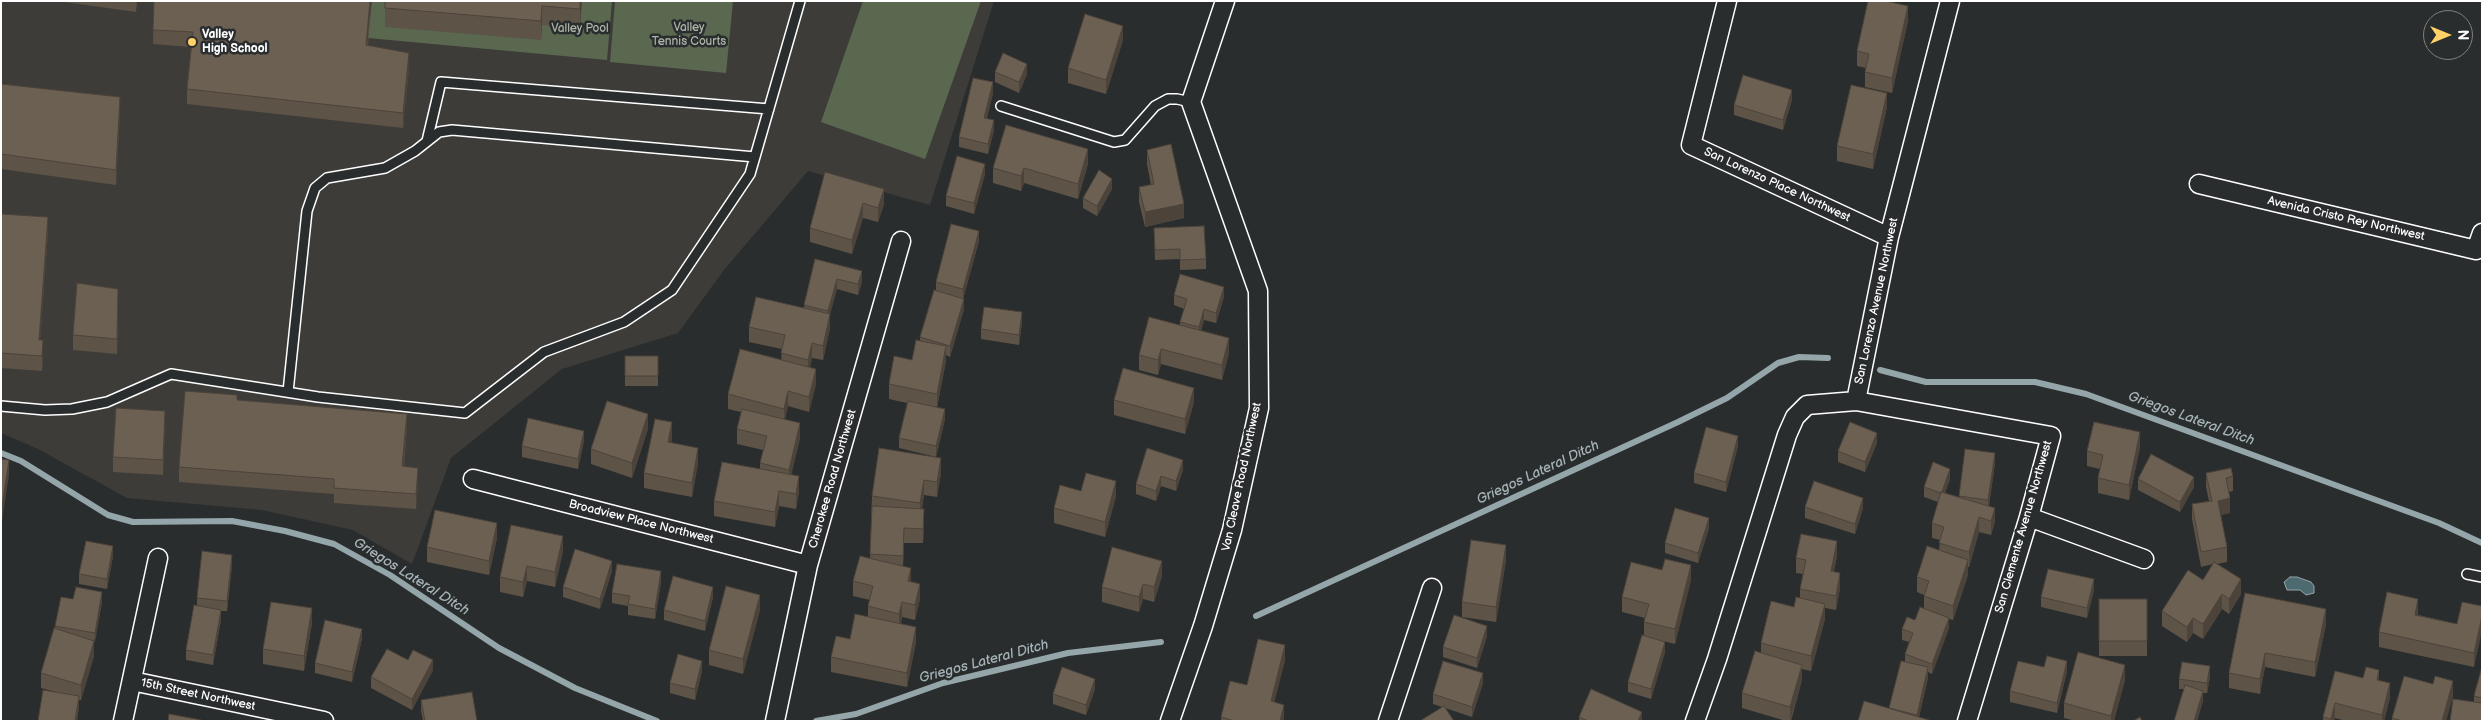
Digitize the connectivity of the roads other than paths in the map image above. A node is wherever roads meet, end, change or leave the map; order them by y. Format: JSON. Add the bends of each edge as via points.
{"nodes":[{"id":1,"x":800,"y":1,"type":"edge"},
{"id":2,"x":1225,"y":1,"type":"edge"},
{"id":3,"x":1727,"y":1,"type":"edge"},
{"id":4,"x":1950,"y":1,"type":"edge"},
{"id":5,"x":1190,"y":102,"type":"junction"},
{"id":6,"x":1001,"y":106,"type":"dead end"},
{"id":7,"x":769,"y":108,"type":"junction"},
{"id":8,"x":427,"y":141,"type":"junction"},
{"id":9,"x":755,"y":157,"type":"junction"},
{"id":10,"x":2199,"y":184,"type":"dead end"},
{"id":11,"x":2482,"y":233,"type":"edge"},
{"id":12,"x":1889,"y":237,"type":"junction"},
{"id":13,"x":902,"y":241,"type":"dead end"},
{"id":14,"x":288,"y":392,"type":"junction"},
{"id":15,"x":1856,"y":401,"type":"junction"},
{"id":16,"x":1,"y":406,"type":"edge"},
{"id":17,"x":473,"y":479,"type":"dead end"},
{"id":18,"x":2029,"y":517,"type":"junction"},
{"id":19,"x":158,"y":558,"type":"dead end"},
{"id":20,"x":2144,"y":559,"type":"dead end"},
{"id":21,"x":808,"y":565,"type":"junction"},
{"id":22,"x":2467,"y":574,"type":"dead end"},
{"id":23,"x":2482,"y":577,"type":"edge"},
{"id":24,"x":1432,"y":588,"type":"dead end"},
{"id":25,"x":132,"y":681,"type":"junction"},
{"id":26,"x":124,"y":721,"type":"edge"},
{"id":27,"x":324,"y":721,"type":"edge"},
{"id":28,"x":775,"y":721,"type":"edge"},
{"id":29,"x":1170,"y":721,"type":"edge"},
{"id":30,"x":1388,"y":721,"type":"edge"},
{"id":31,"x":1695,"y":721,"type":"edge"},
{"id":32,"x":1967,"y":721,"type":"edge"}],
"edges":[{"from":1,"to":7,"type":"lane"},
{"from":2,"to":5,"type":"street"},
{"from":3,"to":12,"type":"street","name":"San Lorenzo Place Northwest","via":[[1691,145]]},
{"from":4,"to":12,"type":"street","name":"San Lorenzo Avenue Northwest"},
{"from":5,"to":6,"type":"lane","via":[[1168,99],[1155,106],[1125,140],[1114,142]]},
{"from":5,"to":29,"type":"street","name":"Van Cleave Road Northwest","via":[[1258,291],[1259,408],[1232,530]]},
{"from":7,"to":8,"type":"lane","via":[[441,82]]},
{"from":7,"to":9,"type":"lane"},
{"from":8,"to":9,"type":"lane","via":[[439,132],[452,130]]},
{"from":8,"to":14,"type":"lane","via":[[384,168],[327,178],[315,188],[307,211]]},
{"from":9,"to":14,"type":"lane","via":[[750,174],[672,290],[624,322],[544,352],[465,414]]},
{"from":10,"to":11,"type":"street","name":"Avenida Cristo Rey Northwest","via":[[2476,250]]},
{"from":12,"to":15,"type":"street","name":"San Lorenzo Avenue Northwest"},
{"from":13,"to":21,"type":"street","name":"Cherokee Road Northwest"},
{"from":14,"to":16,"type":"lane","via":[[170,374],[107,402],[90,406],[45,410]]},
{"from":15,"to":18,"type":"street","name":"San Clemente Avenue Northwest","via":[[2051,436]]},
{"from":15,"to":31,"type":"street","name":"San Lorenzo Avenue Northwest","via":[[1806,405],[1795,417]]},
{"from":17,"to":21,"type":"street","name":"Broadview Place Northwest"},
{"from":18,"to":20,"type":"street"},
{"from":18,"to":32,"type":"street","name":"San Clemente Avenue Northwest"},
{"from":19,"to":25,"type":"street"},
{"from":21,"to":28,"type":"street","name":"Cherokee Road Northwest"},
{"from":22,"to":23,"type":"lane"},
{"from":24,"to":30,"type":"street"},
{"from":25,"to":26,"type":"street"},
{"from":25,"to":27,"type":"street","name":"15th Street Northwest"}]}
